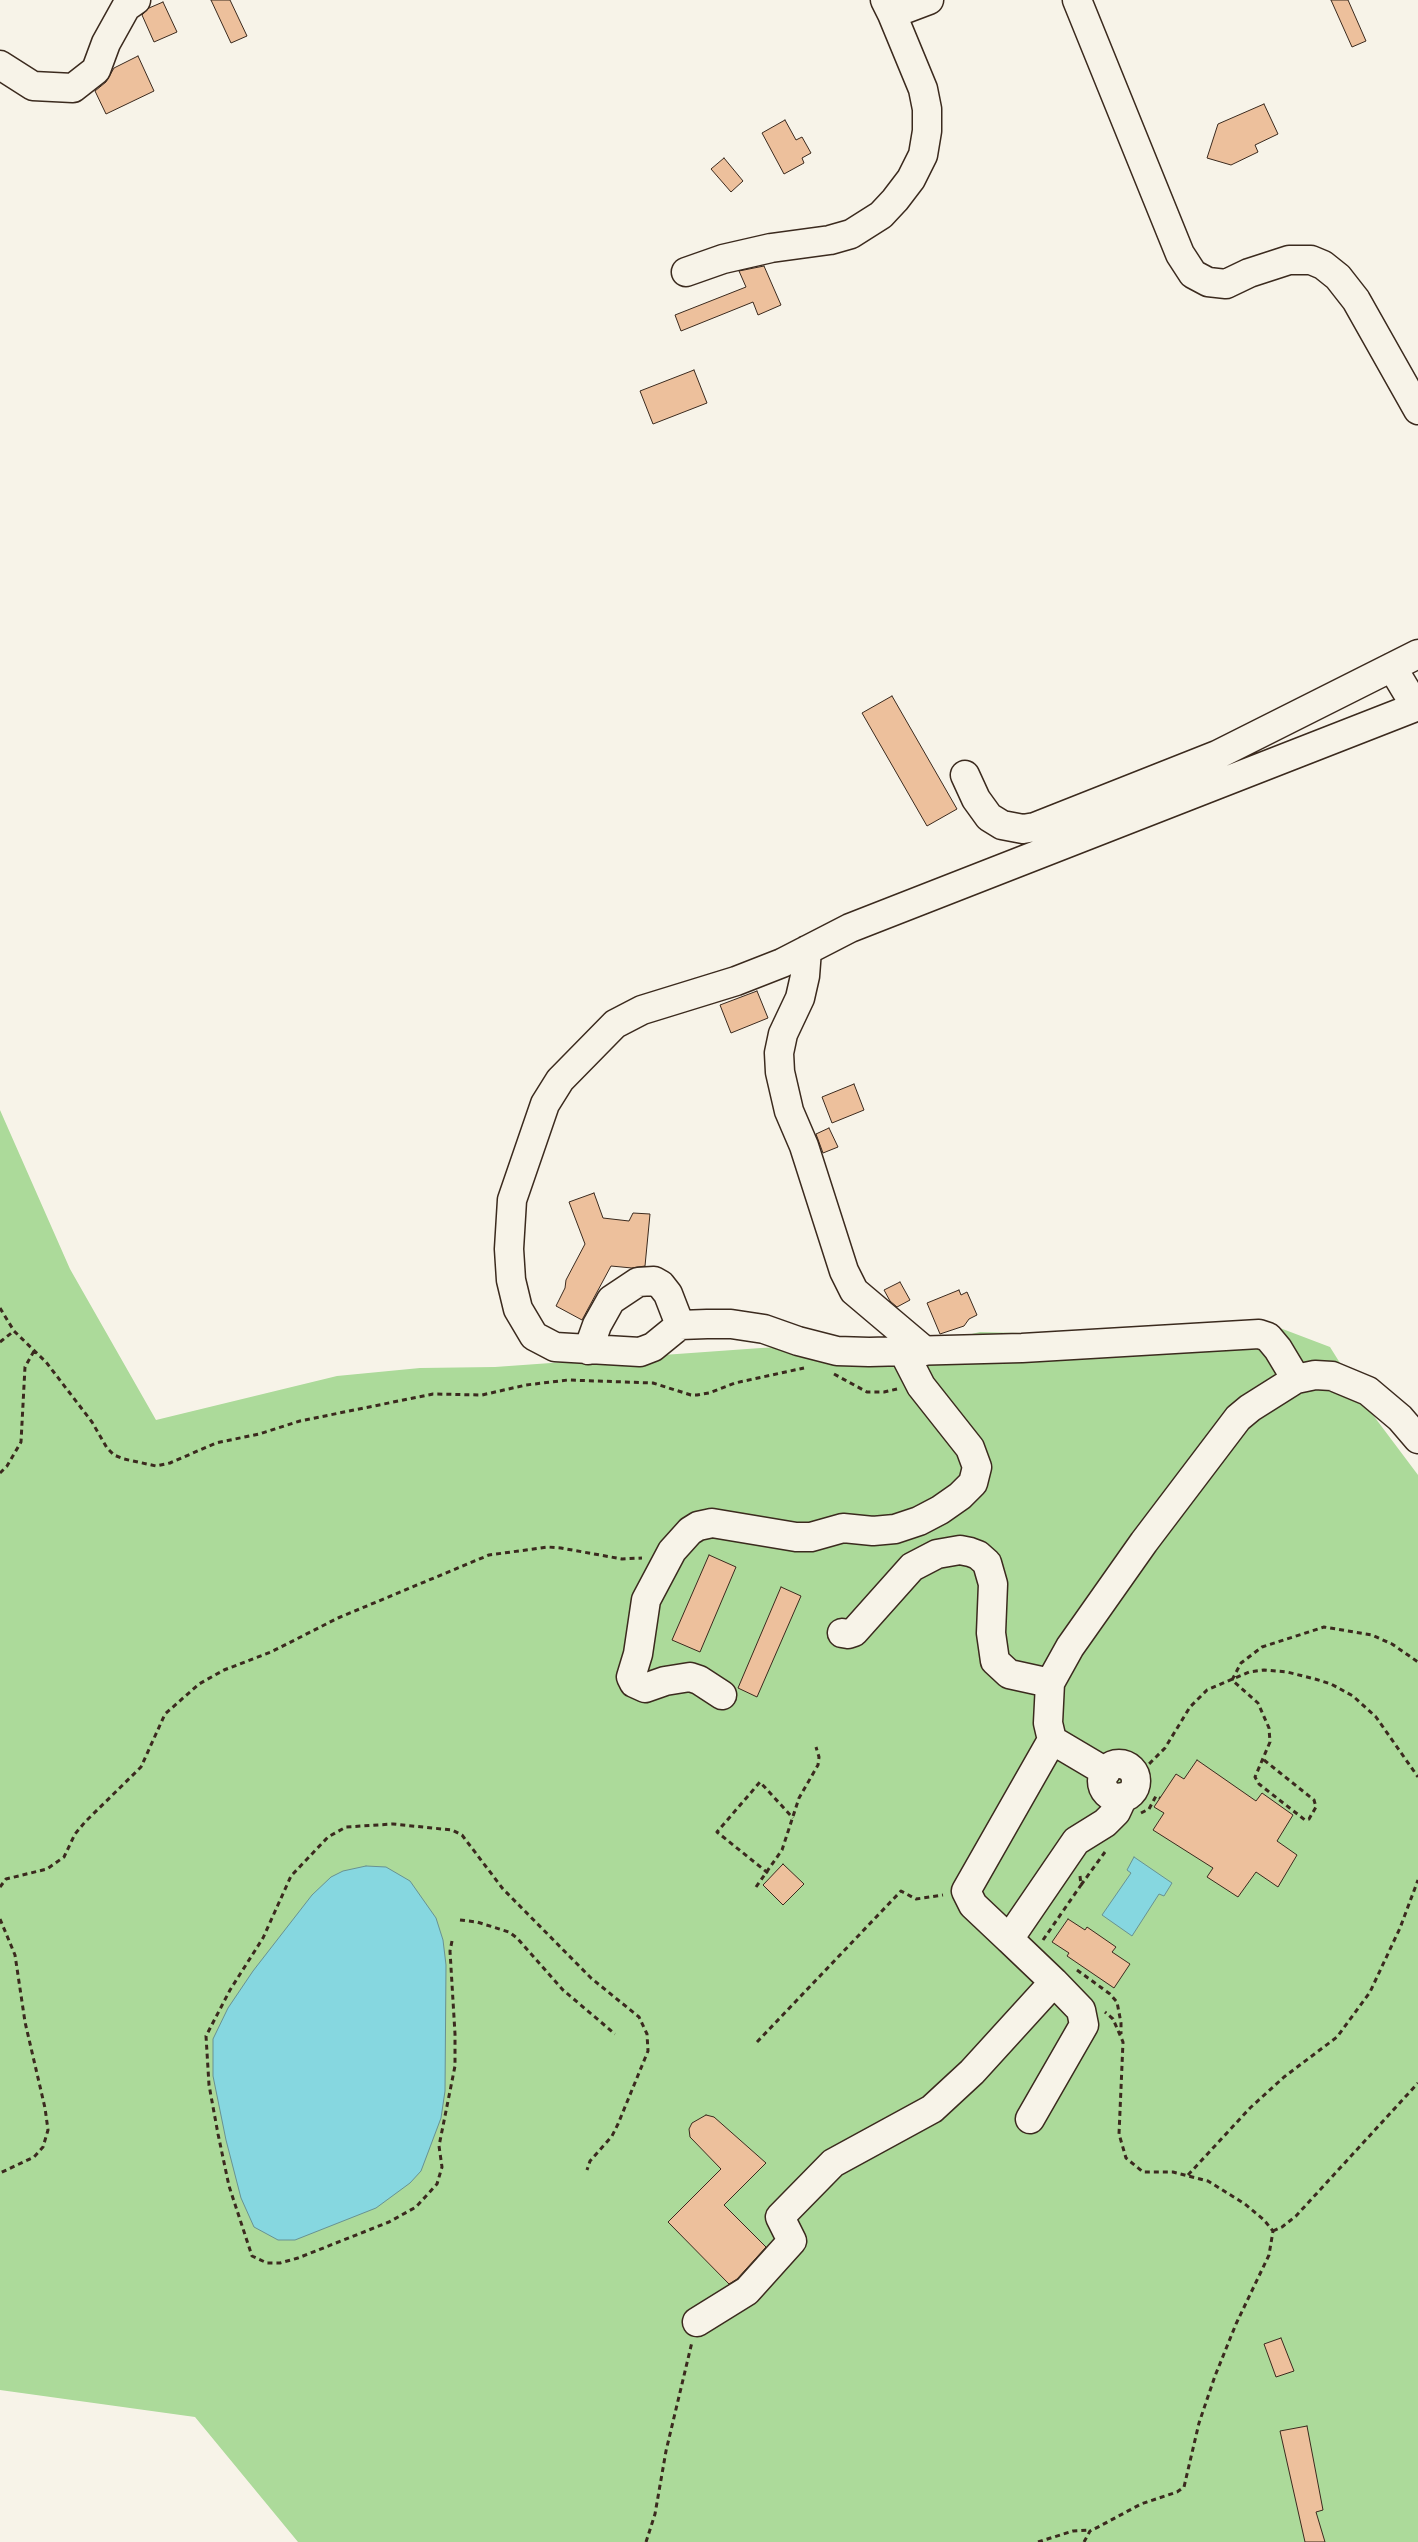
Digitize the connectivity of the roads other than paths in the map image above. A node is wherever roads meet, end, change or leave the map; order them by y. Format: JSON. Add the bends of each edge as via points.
{"nodes":[{"id":1,"x":136,"y":0,"type":"edge"},
{"id":2,"x":929,"y":0,"type":"edge"},
{"id":3,"x":1077,"y":0,"type":"edge"},
{"id":4,"x":888,"y":7,"type":"edge"},
{"id":5,"x":0,"y":65,"type":"edge"},
{"id":6,"x":686,"y":272,"type":"dead end"},
{"id":7,"x":1418,"y":410,"type":"edge"},
{"id":8,"x":1418,"y":654,"type":"edge"},
{"id":9,"x":1392,"y":667,"type":"junction"},
{"id":10,"x":1417,"y":706,"type":"edge"},
{"id":11,"x":966,"y":775,"type":"dead end"},
{"id":12,"x":808,"y":950,"type":"junction"},
{"id":13,"x":680,"y":1325,"type":"junction"},
{"id":14,"x":588,"y":1350,"type":"junction"},
{"id":15,"x":914,"y":1351,"type":"junction"},
{"id":16,"x":1296,"y":1379,"type":"junction"},
{"id":17,"x":1418,"y":1439,"type":"edge"},
{"id":18,"x":842,"y":1633,"type":"dead end"},
{"id":19,"x":1050,"y":1683,"type":"junction"},
{"id":20,"x":722,"y":1695,"type":"dead end"},
{"id":21,"x":1052,"y":1740,"type":"junction"},
{"id":22,"x":1009,"y":1939,"type":"junction"},
{"id":23,"x":1063,"y":1974,"type":"junction"},
{"id":24,"x":1030,"y":2119,"type":"dead end"},
{"id":25,"x":697,"y":2322,"type":"road end"}],
"edges":[{"from":1,"to":5,"type":"street","via":[[126,7],[106,43],[96,70],[73,88],[33,86]]},
{"from":2,"to":4,"type":"street"},
{"from":3,"to":7,"type":"street","via":[[1180,254],[1193,274],[1208,282],[1226,284],[1289,260],[1311,260],[1324,265],[1356,300]]},
{"from":4,"to":6,"type":"street","via":[[923,89],[927,109],[922,155],[911,179],[895,200],[881,215],[851,234],[723,259]]},
{"from":8,"to":9,"type":"street"},
{"from":9,"to":10,"type":"street"},
{"from":9,"to":11,"type":"street","via":[[1217,755],[1035,827],[1023,829],[1002,825],[988,817]]},
{"from":10,"to":12,"type":"street","via":[[850,928]]},
{"from":12,"to":14,"type":"street","via":[[736,981],[642,1010],[615,1024],[560,1080],[545,1104],[512,1200],[511,1280],[518,1309],[534,1336],[555,1347]]},
{"from":12,"to":15,"type":"street","via":[[800,998],[783,1034],[779,1053],[789,1111],[804,1146],[844,1271],[854,1290]]},
{"from":13,"to":14,"type":"street","via":[[653,1347],[640,1352]]},
{"from":13,"to":14,"type":"street","via":[[661,1284],[654,1280],[638,1282],[611,1300]]},
{"from":13,"to":15,"type":"street","via":[[731,1324],[764,1328],[837,1351]]},
{"from":15,"to":16,"type":"street","via":[[1259,1334],[1268,1337],[1278,1349]]},
{"from":15,"to":20,"type":"street","via":[[917,1380],[970,1448],[977,1467],[973,1483],[952,1503],[895,1529],[843,1528],[811,1537],[728,1525],[705,1524],[690,1531],[672,1552],[646,1600],[631,1677],[634,1683],[645,1688],[690,1677]]},
{"from":16,"to":17,"type":"street","via":[[1332,1376],[1368,1391]]},
{"from":16,"to":19,"type":"street","via":[[1238,1418],[1095,1609]]},
{"from":18,"to":19,"type":"street","via":[[854,1632],[912,1567],[938,1554],[960,1550],[970,1552],[987,1563],[993,1584],[991,1634],[995,1661],[1009,1674]]},
{"from":19,"to":21,"type":"street","via":[[1048,1723]]},
{"from":21,"to":22,"type":"street","via":[[966,1891],[973,1905]]},
{"from":21,"to":22,"type":"street","via":[[1106,1772],[1118,1764],[1128,1766],[1129,1785],[1116,1812],[1076,1841]]},
{"from":22,"to":23,"type":"street"},
{"from":23,"to":24,"type":"street","via":[[1080,2009],[1084,2026]]},
{"from":23,"to":25,"type":"street","via":[[978,2066],[932,2109],[833,2164],[780,2217],[792,2241],[747,2291]]}]}
